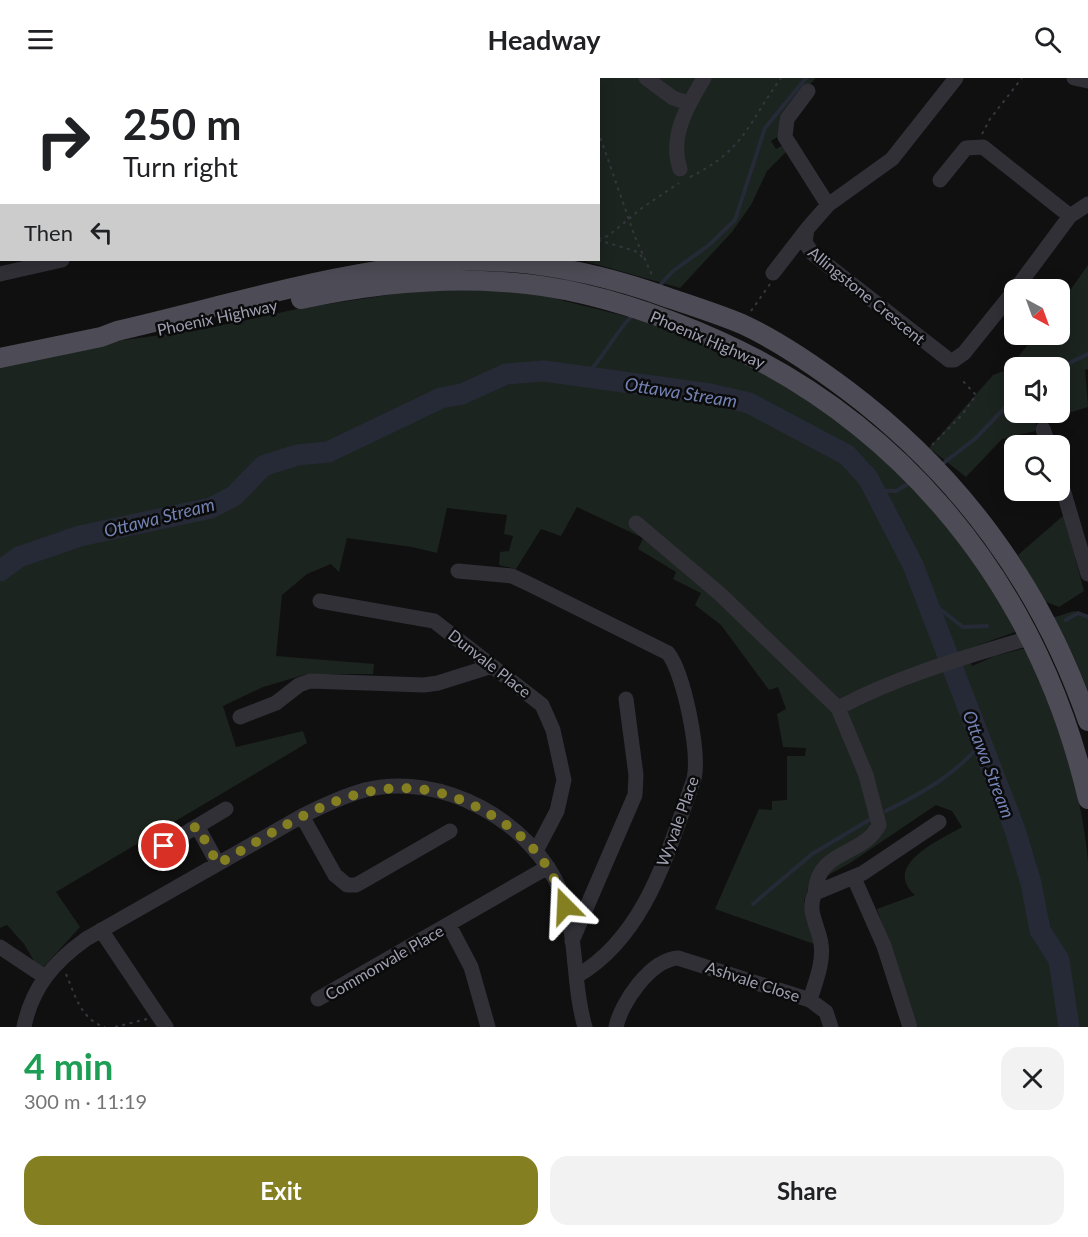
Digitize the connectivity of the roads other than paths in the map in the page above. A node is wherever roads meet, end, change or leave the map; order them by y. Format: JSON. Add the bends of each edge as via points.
{"nodes":[{"id":1,"x":646,"y":78,"type":"edge"},
{"id":2,"x":704,"y":78,"type":"edge"},
{"id":3,"x":956,"y":78,"type":"edge"},
{"id":4,"x":1074,"y":78,"type":"edge"},
{"id":5,"x":1088,"y":81,"type":"edge"},
{"id":6,"x":808,"y":91,"type":"dead end"},
{"id":7,"x":688,"y":103,"type":"junction"},
{"id":8,"x":680,"y":169,"type":"dead end"},
{"id":9,"x":940,"y":180,"type":"dead end"},
{"id":10,"x":1088,"y":204,"type":"edge"},
{"id":11,"x":828,"y":205,"type":"junction"},
{"id":12,"x":1070,"y":216,"type":"junction"},
{"id":13,"x":807,"y":229,"type":"junction"},
{"id":14,"x":58,"y":261,"type":"edge"},
{"id":15,"x":446,"y":261,"type":"edge"},
{"id":16,"x":514,"y":261,"type":"edge"},
{"id":17,"x":773,"y":273,"type":"road end"},
{"id":18,"x":0,"y":274,"type":"edge"},
{"id":19,"x":1022,"y":279,"type":"edge"},
{"id":20,"x":512,"y":282,"type":"junction"},
{"id":21,"x":1004,"y":303,"type":"edge"},
{"id":22,"x":101,"y":337,"type":"junction"},
{"id":23,"x":0,"y":358,"type":"edge"},
{"id":24,"x":1043,"y":429,"type":"dead end"},
{"id":25,"x":1045,"y":435,"type":"edge"},
{"id":26,"x":1066,"y":501,"type":"edge"},
{"id":27,"x":636,"y":523,"type":"dead end"},
{"id":28,"x":458,"y":571,"type":"dead end"},
{"id":29,"x":1088,"y":574,"type":"edge"},
{"id":30,"x":320,"y":601,"type":"dead end"},
{"id":31,"x":1029,"y":638,"type":"junction"},
{"id":32,"x":492,"y":666,"type":"junction"},
{"id":33,"x":626,"y":699,"type":"dead end"},
{"id":34,"x":838,"y":708,"type":"junction"},
{"id":35,"x":240,"y":717,"type":"dead end"},
{"id":36,"x":1088,"y":721,"type":"edge"},
{"id":37,"x":1088,"y":799,"type":"edge"},
{"id":38,"x":226,"y":809,"type":"dead end"},
{"id":39,"x":302,"y":816,"type":"junction"},
{"id":40,"x":939,"y":822,"type":"dead end"},
{"id":41,"x":197,"y":826,"type":"junction"},
{"id":42,"x":450,"y":831,"type":"dead end"},
{"id":43,"x":164,"y":846,"type":"dead end"},
{"id":44,"x":536,"y":851,"type":"junction"},
{"id":45,"x":218,"y":864,"type":"junction"},
{"id":46,"x":548,"y":867,"type":"junction"},
{"id":47,"x":854,"y":878,"type":"junction"},
{"id":48,"x":815,"y":894,"type":"junction"},
{"id":49,"x":449,"y":925,"type":"junction"},
{"id":50,"x":101,"y":930,"type":"junction"},
{"id":51,"x":572,"y":942,"type":"junction"},
{"id":52,"x":0,"y":947,"type":"edge"},
{"id":53,"x":577,"y":976,"type":"junction"},
{"id":54,"x":45,"y":977,"type":"junction"},
{"id":55,"x":318,"y":999,"type":"dead end"},
{"id":56,"x":810,"y":1000,"type":"junction"},
{"id":57,"x":162,"y":1021,"type":"edge"},
{"id":58,"x":583,"y":1026,"type":"edge"},
{"id":59,"x":24,"y":1027,"type":"edge"},
{"id":60,"x":488,"y":1027,"type":"edge"},
{"id":61,"x":616,"y":1027,"type":"edge"},
{"id":62,"x":831,"y":1027,"type":"edge"},
{"id":63,"x":910,"y":1027,"type":"edge"}],
"edges":[{"from":1,"to":7,"type":"street","via":[[673,98]]},
{"from":2,"to":7,"type":"street"},
{"from":3,"to":11,"type":"street","name":"Allingstone Crescent","via":[[884,168]]},
{"from":4,"to":5,"type":"street"},
{"from":6,"to":11,"type":"street","via":[[787,119],[785,137]]},
{"from":7,"to":8,"type":"street","via":[[675,153]]},
{"from":9,"to":12,"type":"street","via":[[966,148],[983,147]]},
{"from":10,"to":12,"type":"street","name":"Allingstone Crescent"},
{"from":11,"to":13,"type":"street","name":"Allingstone Crescent"},
{"from":12,"to":19,"type":"street","name":"Allingstone Crescent"},
{"from":13,"to":17,"type":"street"},
{"from":13,"to":21,"type":"street","name":"Allingstone Crescent","via":[[804,242],[812,253],[949,360],[964,353]]},
{"from":14,"to":18,"type":"street"},
{"from":15,"to":22,"type":"main road","name":"Phoenix Highway","via":[[334,278]]},
{"from":16,"to":20,"type":"street"},
{"from":16,"to":36,"type":"main road","name":"Phoenix Highway","via":[[577,270],[742,324],[814,365],[881,415],[965,499],[1024,581],[1060,649]]},
{"from":20,"to":22,"type":"main road","name":"Phoenix Highway","via":[[425,281],[326,294],[139,334]]},
{"from":20,"to":31,"type":"main road","name":"Phoenix Highway","via":[[602,299],[655,315],[728,344],[810,390],[862,427],[936,498],[987,563]]},
{"from":22,"to":23,"type":"main road","name":"Phoenix Highway"},
{"from":24,"to":25,"type":"street"},
{"from":26,"to":29,"type":"street"},
{"from":27,"to":34,"type":"street","via":[[720,594]]},
{"from":28,"to":53,"type":"street","name":"Wyvale Place","via":[[512,576],[668,653],[676,667],[695,741],[694,779],[648,898],[622,937]]},
{"from":30,"to":32,"type":"street","name":"Dunvale Place","via":[[434,621]]},
{"from":31,"to":34,"type":"street","via":[[937,667]]},
{"from":31,"to":37,"type":"main road","name":"Phoenix Highway","via":[[1063,710]]},
{"from":32,"to":35,"type":"street","via":[[424,685],[310,681],[276,703]]},
{"from":32,"to":44,"type":"street","name":"Dunvale Place","via":[[542,705],[553,730],[564,780],[557,811]]},
{"from":33,"to":51,"type":"street","via":[[635,795]]},
{"from":34,"to":48,"type":"street","via":[[866,775],[879,825],[869,838],[828,863],[817,879]]},
{"from":38,"to":41,"type":"street"},
{"from":39,"to":42,"type":"street","via":[[335,875],[347,885],[356,885]]},
{"from":39,"to":44,"type":"street","via":[[367,790],[420,789],[478,806],[505,823]]},
{"from":39,"to":45,"type":"street"},
{"from":40,"to":47,"type":"street"},
{"from":41,"to":43,"type":"street"},
{"from":41,"to":45,"type":"street"},
{"from":44,"to":46,"type":"street"},
{"from":45,"to":50,"type":"street"},
{"from":46,"to":49,"type":"street","name":"Commonvale Place"},
{"from":46,"to":51,"type":"street","via":[[561,893]]},
{"from":47,"to":48,"type":"street"},
{"from":47,"to":63,"type":"street","via":[[884,945]]},
{"from":48,"to":56,"type":"street","via":[[812,909],[822,945]]},
{"from":49,"to":55,"type":"street","name":"Commonvale Place"},
{"from":49,"to":60,"type":"street","name":"Commonvale Place","via":[[471,968]]},
{"from":50,"to":54,"type":"street","via":[[56,962]]},
{"from":50,"to":57,"type":"street"},
{"from":51,"to":53,"type":"street"},
{"from":52,"to":54,"type":"street"},
{"from":53,"to":58,"type":"street"},
{"from":54,"to":59,"type":"street","via":[[31,1001]]},
{"from":56,"to":61,"type":"street","name":"Ashvale Close","via":[[678,958],[664,962],[629,994]]},
{"from":56,"to":62,"type":"street","name":"Ashvale Close","via":[[825,1012]]}]}
